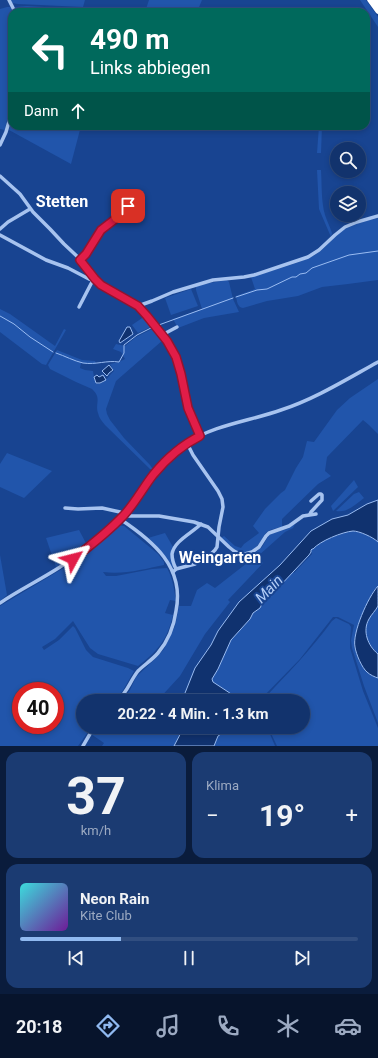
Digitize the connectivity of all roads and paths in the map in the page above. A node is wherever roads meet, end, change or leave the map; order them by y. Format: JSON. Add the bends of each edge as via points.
{"nodes":[{"id":1,"x":370,"y":0,"type":"edge"},
{"id":2,"x":375,"y":0,"type":"edge"},
{"id":3,"x":378,"y":4,"type":"edge"},
{"id":4,"x":378,"y":10,"type":"edge"},
{"id":5,"x":8,"y":127,"type":"edge"},
{"id":6,"x":0,"y":145,"type":"edge"},
{"id":7,"x":0,"y":176,"type":"edge"},
{"id":8,"x":140,"y":200,"type":"dead end"},
{"id":9,"x":30,"y":209,"type":"junction"},
{"id":10,"x":378,"y":216,"type":"edge"},
{"id":11,"x":0,"y":229,"type":"edge"},
{"id":12,"x":0,"y":235,"type":"edge"},
{"id":13,"x":80,"y":260,"type":"junction"},
{"id":14,"x":94,"y":279,"type":"junction"},
{"id":15,"x":138,"y":306,"type":"junction"},
{"id":16,"x":80,"y":307,"type":"dead end"},
{"id":17,"x":177,"y":327,"type":"dead end"},
{"id":18,"x":162,"y":335,"type":"junction"},
{"id":19,"x":378,"y":362,"type":"edge"},
{"id":20,"x":200,"y":436,"type":"junction"},
{"id":21,"x":187,"y":443,"type":"junction"},
{"id":22,"x":311,"y":501,"type":"dead end"},
{"id":23,"x":65,"y":508,"type":"dead end"},
{"id":24,"x":124,"y":514,"type":"junction"},
{"id":25,"x":310,"y":514,"type":"junction"},
{"id":26,"x":316,"y":514,"type":"dead end"},
{"id":27,"x":120,"y":519,"type":"junction"},
{"id":28,"x":201,"y":524,"type":"junction"},
{"id":29,"x":218,"y":537,"type":"junction"},
{"id":30,"x":174,"y":571,"type":"junction"},
{"id":31,"x":0,"y":603,"type":"edge"},
{"id":32,"x":124,"y":694,"type":"edge"},
{"id":33,"x":90,"y":734,"type":"edge"},
{"id":34,"x":83,"y":746,"type":"edge"}],
"edges":[{"from":1,"to":4,"type":"highway"},
{"from":2,"to":3,"type":"highway"},
{"from":5,"to":6,"type":"street"},
{"from":7,"to":9,"type":"street","via":[[20,194]]},
{"from":8,"to":13,"type":"street","via":[[128,206],[101,230]]},
{"from":9,"to":11,"type":"street"},
{"from":9,"to":13,"type":"street"},
{"from":10,"to":15,"type":"street","via":[[345,227],[308,257],[254,275],[195,285]]},
{"from":12,"to":14,"type":"street","via":[[46,260]]},
{"from":13,"to":14,"type":"street"},
{"from":14,"to":15,"type":"street"},
{"from":14,"to":16,"type":"street"},
{"from":15,"to":18,"type":"street"},
{"from":17,"to":18,"type":"street"},
{"from":18,"to":20,"type":"street","via":[[176,357],[188,408]]},
{"from":19,"to":20,"type":"street","via":[[296,404]]},
{"from":20,"to":21,"type":"street"},
{"from":21,"to":24,"type":"street","via":[[154,474]]},
{"from":21,"to":29,"type":"street","via":[[219,493],[222,503]]},
{"from":22,"to":25,"type":"street","via":[[319,494],[322,495],[322,500]]},
{"from":23,"to":24,"type":"street","via":[[102,508]]},
{"from":24,"to":27,"type":"street"},
{"from":24,"to":28,"type":"street","via":[[165,516]]},
{"from":25,"to":26,"type":"street"},
{"from":25,"to":29,"type":"street","via":[[289,526],[269,533],[259,547],[248,554],[234,552]]},
{"from":27,"to":30,"type":"street","via":[[154,545]]},
{"from":27,"to":31,"type":"street","via":[[73,559]]},
{"from":28,"to":29,"type":"street"},
{"from":28,"to":30,"type":"street","via":[[174,549]]},
{"from":29,"to":30,"type":"street","via":[[217,547],[210,555],[195,564]]},
{"from":30,"to":32,"type":"street","via":[[178,600],[170,632],[150,662],[136,673]]},
{"from":33,"to":34,"type":"street"}]}
